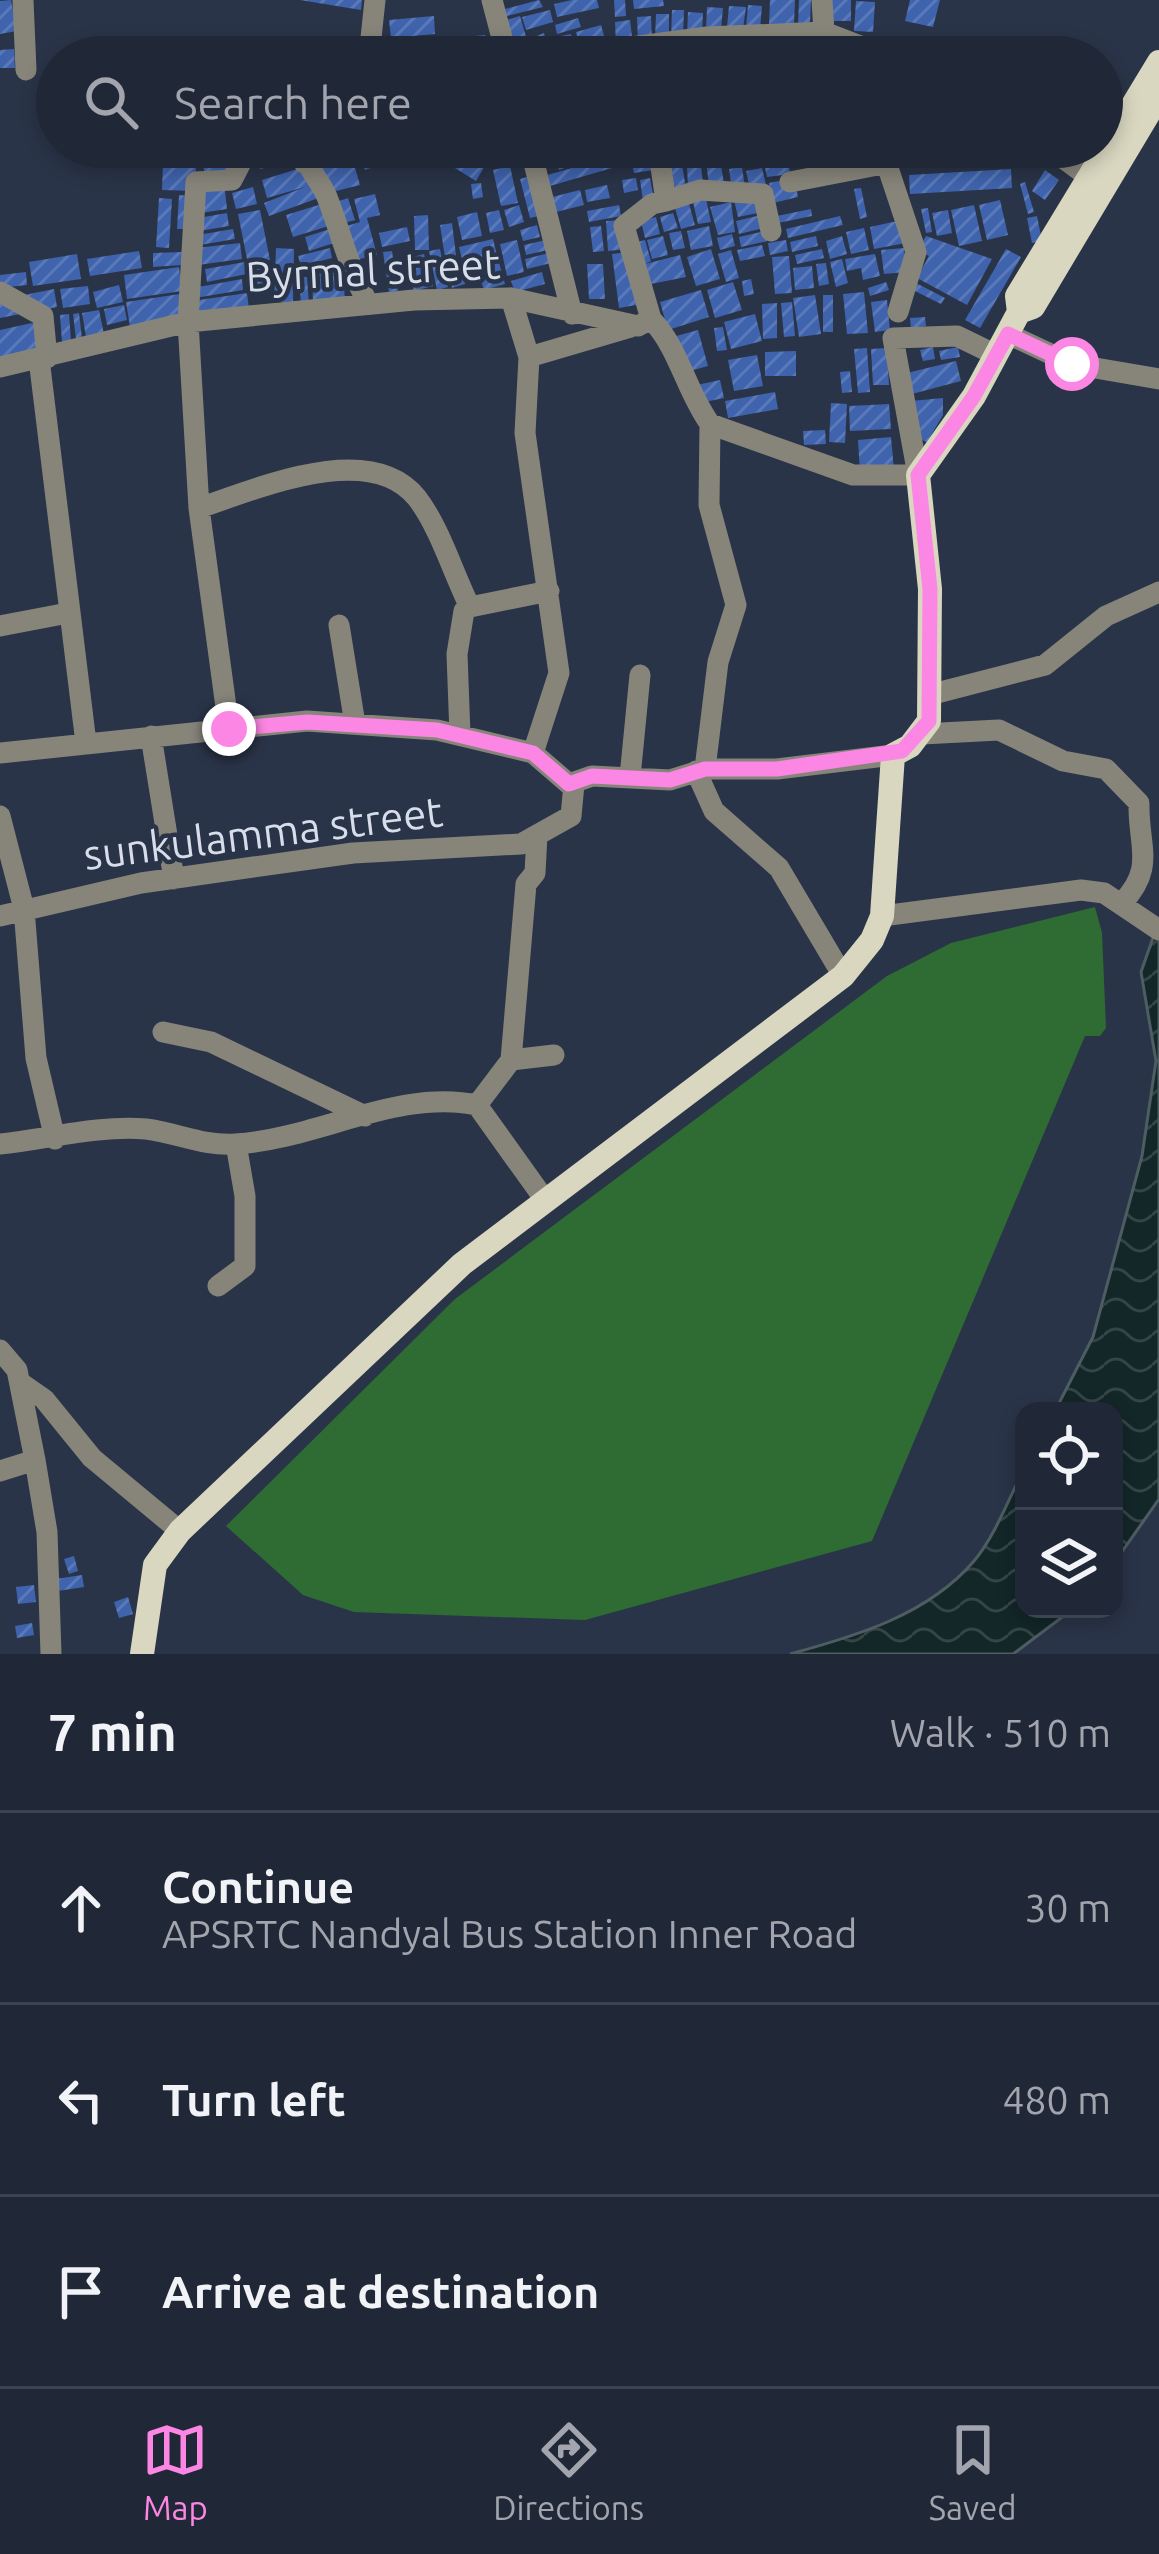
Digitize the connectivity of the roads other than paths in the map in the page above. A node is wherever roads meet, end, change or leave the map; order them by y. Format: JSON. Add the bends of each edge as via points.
{"nodes":[{"id":1,"x":23,"y":0,"type":"edge"},
{"id":2,"x":384,"y":0,"type":"edge"},
{"id":3,"x":492,"y":0,"type":"edge"},
{"id":4,"x":822,"y":0,"type":"edge"},
{"id":5,"x":375,"y":1,"type":"edge"},
{"id":6,"x":824,"y":32,"type":"junction"},
{"id":7,"x":371,"y":36,"type":"edge"},
{"id":8,"x":501,"y":36,"type":"edge"},
{"id":9,"x":730,"y":36,"type":"edge"},
{"id":10,"x":834,"y":36,"type":"edge"},
{"id":11,"x":1159,"y":62,"type":"edge"},
{"id":12,"x":26,"y":70,"type":"dead end"},
{"id":13,"x":1159,"y":96,"type":"edge"},
{"id":14,"x":1123,"y":129,"type":"edge"},
{"id":15,"x":1123,"y":144,"type":"edge"},
{"id":16,"x":238,"y":168,"type":"edge"},
{"id":17,"x":310,"y":168,"type":"edge"},
{"id":18,"x":535,"y":168,"type":"edge"},
{"id":19,"x":661,"y":168,"type":"edge"},
{"id":20,"x":839,"y":168,"type":"edge"},
{"id":21,"x":888,"y":168,"type":"edge"},
{"id":22,"x":1077,"y":168,"type":"edge"},
{"id":23,"x":1102,"y":168,"type":"edge"},
{"id":24,"x":1105,"y":168,"type":"edge"},
{"id":25,"x":1095,"y":181,"type":"junction"},
{"id":26,"x":790,"y":182,"type":"dead end"},
{"id":27,"x":666,"y":201,"type":"junction"},
{"id":28,"x":771,"y":231,"type":"dead end"},
{"id":29,"x":0,"y":292,"type":"edge"},
{"id":30,"x":511,"y":298,"type":"junction"},
{"id":31,"x":368,"y":304,"type":"junction"},
{"id":32,"x":898,"y":312,"type":"dead end"},
{"id":33,"x":572,"y":314,"type":"junction"},
{"id":34,"x":188,"y":322,"type":"junction"},
{"id":35,"x":644,"y":323,"type":"junction"},
{"id":36,"x":1008,"y":334,"type":"junction"},
{"id":37,"x":529,"y":357,"type":"junction"},
{"id":38,"x":43,"y":358,"type":"junction"},
{"id":39,"x":0,"y":367,"type":"edge"},
{"id":40,"x":1159,"y":379,"type":"edge"},
{"id":41,"x":710,"y":424,"type":"junction"},
{"id":42,"x":918,"y":475,"type":"junction"},
{"id":43,"x":200,"y":508,"type":"junction"},
{"id":44,"x":549,"y":591,"type":"junction"},
{"id":45,"x":1159,"y":592,"type":"edge"},
{"id":46,"x":470,"y":607,"type":"junction"},
{"id":47,"x":68,"y":613,"type":"junction"},
{"id":48,"x":339,"y":625,"type":"dead end"},
{"id":49,"x":0,"y":626,"type":"edge"},
{"id":50,"x":640,"y":675,"type":"dead end"},
{"id":51,"x":929,"y":695,"type":"junction"},
{"id":52,"x":355,"y":724,"type":"junction"},
{"id":53,"x":229,"y":729,"type":"junction"},
{"id":54,"x":922,"y":734,"type":"junction"},
{"id":55,"x":460,"y":735,"type":"junction"},
{"id":56,"x":151,"y":736,"type":"junction"},
{"id":57,"x":86,"y":743,"type":"junction"},
{"id":58,"x":0,"y":753,"type":"edge"},
{"id":59,"x":533,"y":753,"type":"junction"},
{"id":60,"x":893,"y":754,"type":"junction"},
{"id":61,"x":700,"y":770,"type":"junction"},
{"id":62,"x":630,"y":777,"type":"junction"},
{"id":63,"x":574,"y":784,"type":"junction"},
{"id":64,"x":0,"y":816,"type":"edge"},
{"id":65,"x":537,"y":836,"type":"junction"},
{"id":66,"x":174,"y":878,"type":"junction"},
{"id":67,"x":1122,"y":903,"type":"junction"},
{"id":68,"x":24,"y":909,"type":"junction"},
{"id":69,"x":0,"y":916,"type":"edge"},
{"id":70,"x":882,"y":916,"type":"junction"},
{"id":71,"x":1153,"y":925,"type":"edge"},
{"id":72,"x":843,"y":976,"type":"junction"},
{"id":73,"x":163,"y":1032,"type":"dead end"},
{"id":74,"x":554,"y":1055,"type":"dead end"},
{"id":75,"x":511,"y":1060,"type":"junction"},
{"id":76,"x":477,"y":1105,"type":"junction"},
{"id":77,"x":365,"y":1116,"type":"junction"},
{"id":78,"x":55,"y":1139,"type":"junction"},
{"id":79,"x":0,"y":1144,"type":"edge"},
{"id":80,"x":236,"y":1144,"type":"junction"},
{"id":81,"x":545,"y":1200,"type":"junction"},
{"id":82,"x":218,"y":1286,"type":"dead end"},
{"id":83,"x":0,"y":1350,"type":"edge"},
{"id":84,"x":21,"y":1383,"type":"junction"},
{"id":85,"x":35,"y":1460,"type":"junction"},
{"id":86,"x":0,"y":1471,"type":"edge"},
{"id":87,"x":180,"y":1531,"type":"junction"},
{"id":88,"x":51,"y":1654,"type":"edge"},
{"id":89,"x":142,"y":1654,"type":"edge"}],
"edges":[{"from":1,"to":12,"type":"street"},
{"from":2,"to":5,"type":"street"},
{"from":3,"to":8,"type":"street"},
{"from":4,"to":6,"type":"street"},
{"from":5,"to":7,"type":"street"},
{"from":6,"to":9,"type":"street"},
{"from":6,"to":10,"type":"street"},
{"from":11,"to":14,"type":"main road"},
{"from":13,"to":15,"type":"main road"},
{"from":16,"to":34,"type":"street","via":[[232,180],[196,182]]},
{"from":17,"to":31,"type":"street"},
{"from":18,"to":33,"type":"street"},
{"from":19,"to":27,"type":"street"},
{"from":20,"to":26,"type":"street"},
{"from":21,"to":32,"type":"street","via":[[916,252]]},
{"from":22,"to":25,"type":"street"},
{"from":23,"to":25,"type":"main road"},
{"from":24,"to":25,"type":"main road"},
{"from":25,"to":36,"type":"main road","via":[[1033,308]]},
{"from":27,"to":28,"type":"street","via":[[700,190],[763,194]]},
{"from":27,"to":35,"type":"street","via":[[624,226]]},
{"from":29,"to":38,"type":"street","via":[[43,316]]},
{"from":30,"to":31,"type":"street","name":"Byrmal street"},
{"from":30,"to":33,"type":"street","name":"Byrmal street"},
{"from":30,"to":37,"type":"street"},
{"from":31,"to":34,"type":"street","name":"Byrmal street"},
{"from":33,"to":35,"type":"street","name":"Byrmal street"},
{"from":34,"to":38,"type":"street","name":"Byrmal street"},
{"from":34,"to":43,"type":"street"},
{"from":35,"to":37,"type":"street"},
{"from":35,"to":41,"type":"street","via":[[669,338],[689,396]]},
{"from":36,"to":40,"type":"street","via":[[1072,364]]},
{"from":36,"to":42,"type":"main road"},
{"from":36,"to":42,"type":"street","via":[[893,338]]},
{"from":37,"to":44,"type":"street","via":[[525,433]]},
{"from":38,"to":39,"type":"street","name":"Byrmal street"},
{"from":38,"to":47,"type":"street"},
{"from":41,"to":42,"type":"street","via":[[853,475]]},
{"from":41,"to":61,"type":"street","via":[[710,505],[736,605]]},
{"from":42,"to":51,"type":"main road","via":[[930,589]]},
{"from":43,"to":46,"type":"street","via":[[320,468],[398,480],[418,500]]},
{"from":43,"to":53,"type":"street"},
{"from":44,"to":46,"type":"street"},
{"from":44,"to":59,"type":"street","via":[[560,673]]},
{"from":45,"to":51,"type":"street","via":[[1106,616],[1045,665]]},
{"from":46,"to":55,"type":"street","via":[[457,654]]},
{"from":47,"to":49,"type":"street"},
{"from":47,"to":57,"type":"street"},
{"from":48,"to":52,"type":"street"},
{"from":50,"to":62,"type":"street"},
{"from":51,"to":54,"type":"main road"},
{"from":52,"to":53,"type":"street"},
{"from":52,"to":55,"type":"street"},
{"from":53,"to":56,"type":"street"},
{"from":54,"to":60,"type":"main road"},
{"from":54,"to":67,"type":"street","via":[[999,730],[1106,769],[1139,803],[1146,861]]},
{"from":55,"to":59,"type":"street"},
{"from":56,"to":57,"type":"street"},
{"from":56,"to":66,"type":"street"},
{"from":57,"to":58,"type":"street"},
{"from":59,"to":63,"type":"street"},
{"from":60,"to":61,"type":"street"},
{"from":60,"to":70,"type":"main road"},
{"from":61,"to":62,"type":"street","via":[[670,780]]},
{"from":61,"to":72,"type":"street","via":[[714,811],[779,868]]},
{"from":62,"to":63,"type":"street"},
{"from":63,"to":65,"type":"street","via":[[571,816]]},
{"from":64,"to":68,"type":"street"},
{"from":65,"to":66,"type":"street","name":"sunkulamma street","via":[[521,844],[353,853]]},
{"from":65,"to":75,"type":"street"},
{"from":66,"to":68,"type":"street","name":"sunkulamma street"},
{"from":67,"to":70,"type":"street","via":[[1081,890]]},
{"from":67,"to":71,"type":"street"},
{"from":68,"to":69,"type":"street","name":"sunkulamma street"},
{"from":68,"to":78,"type":"street","via":[[36,1058]]},
{"from":70,"to":72,"type":"main road"},
{"from":72,"to":81,"type":"main road"},
{"from":73,"to":77,"type":"street","via":[[211,1042]]},
{"from":74,"to":75,"type":"street"},
{"from":75,"to":76,"type":"street"},
{"from":76,"to":77,"type":"street","via":[[451,1099]]},
{"from":76,"to":81,"type":"street"},
{"from":77,"to":80,"type":"street"},
{"from":78,"to":79,"type":"street"},
{"from":78,"to":80,"type":"street","via":[[144,1129],[198,1144]]},
{"from":80,"to":82,"type":"street","via":[[245,1266]]},
{"from":81,"to":87,"type":"main road","via":[[461,1264]]},
{"from":83,"to":84,"type":"street"},
{"from":84,"to":85,"type":"street"},
{"from":84,"to":87,"type":"street","via":[[92,1458]]},
{"from":85,"to":86,"type":"street"},
{"from":85,"to":88,"type":"street","via":[[47,1532]]},
{"from":87,"to":89,"type":"main road","via":[[155,1565]]}]}
